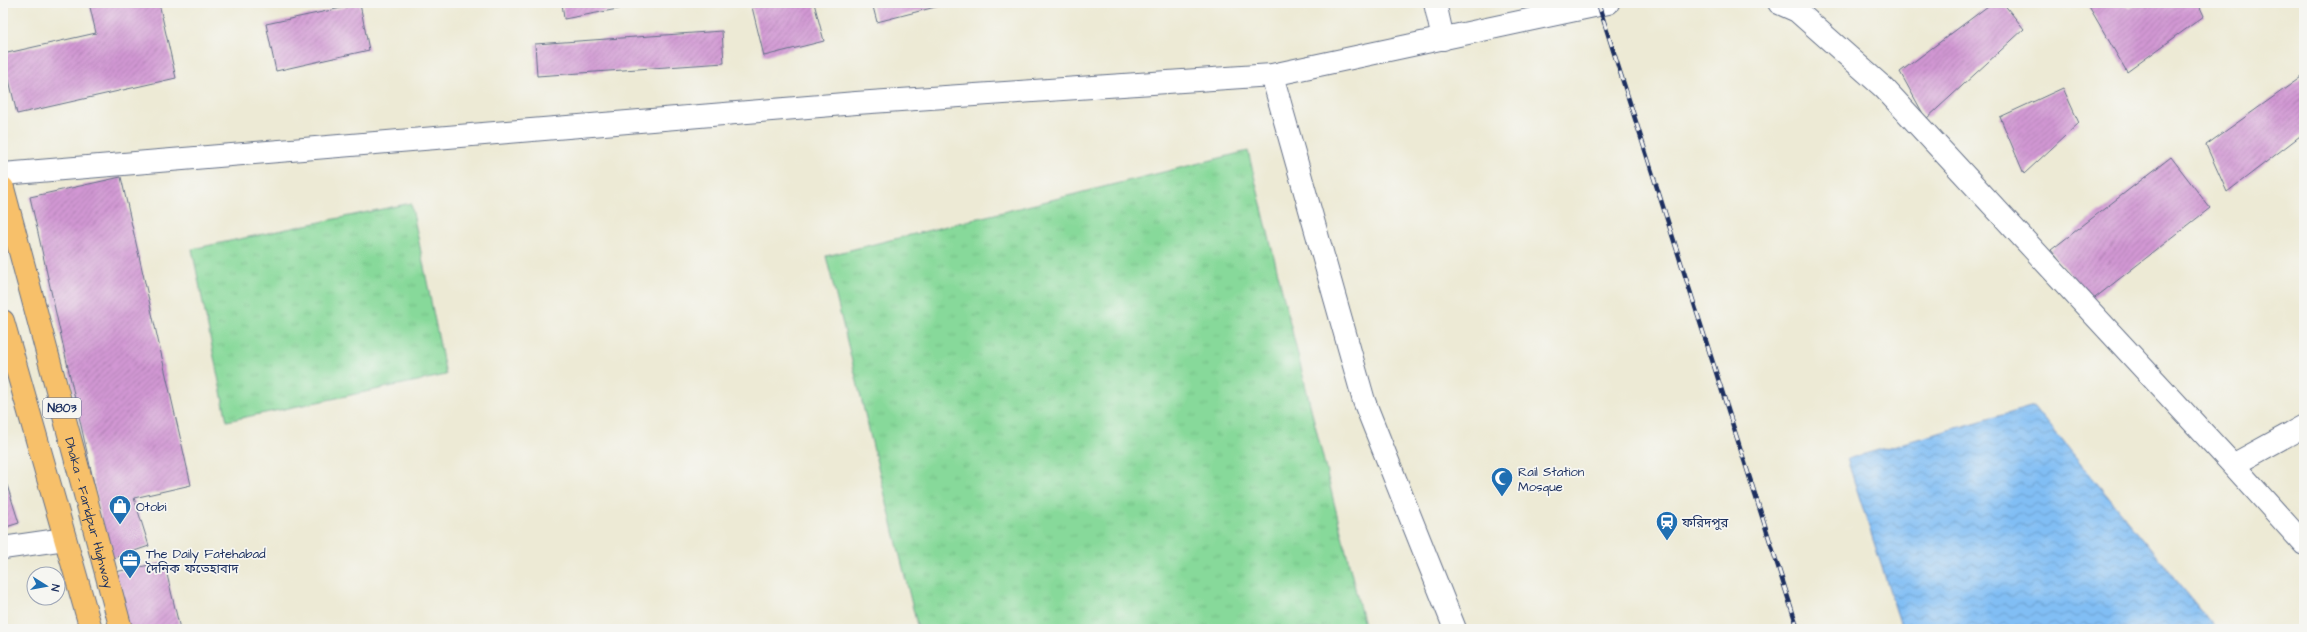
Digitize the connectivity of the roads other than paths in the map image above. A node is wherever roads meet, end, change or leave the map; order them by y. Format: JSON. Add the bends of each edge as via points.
{"nodes":[{"id":1,"x":1435,"y":3,"type":"edge"},
{"id":2,"x":1608,"y":3,"type":"edge"},
{"id":3,"x":1779,"y":3,"type":"edge"},
{"id":4,"x":1443,"y":39,"type":"junction"},
{"id":5,"x":1272,"y":75,"type":"junction"},
{"id":6,"x":3,"y":174,"type":"edge"},
{"id":7,"x":3,"y":188,"type":"edge"},
{"id":8,"x":3,"y":321,"type":"edge"},
{"id":9,"x":2304,"y":426,"type":"edge"},
{"id":10,"x":2233,"y":465,"type":"junction"},
{"id":11,"x":65,"y":539,"type":"junction"},
{"id":12,"x":2304,"y":544,"type":"edge"},
{"id":13,"x":3,"y":548,"type":"edge"},
{"id":14,"x":91,"y":629,"type":"edge"},
{"id":15,"x":121,"y":629,"type":"edge"},
{"id":16,"x":1455,"y":629,"type":"edge"}],
"edges":[{"from":1,"to":4,"type":"street"},
{"from":2,"to":4,"type":"street"},
{"from":3,"to":10,"type":"street","via":[[1797,11],[1884,88]]},
{"from":4,"to":5,"type":"street"},
{"from":5,"to":6,"type":"street","via":[[856,103]]},
{"from":5,"to":16,"type":"street","via":[[1364,401]]},
{"from":7,"to":15,"type":"highway","name":"Dhaka - Faridpur Highway","number":"N803"},
{"from":8,"to":11,"type":"highway","number":"N803"},
{"from":9,"to":10,"type":"street"},
{"from":10,"to":12,"type":"street"},
{"from":11,"to":13,"type":"street"},
{"from":11,"to":14,"type":"highway","number":"N803"}]}
